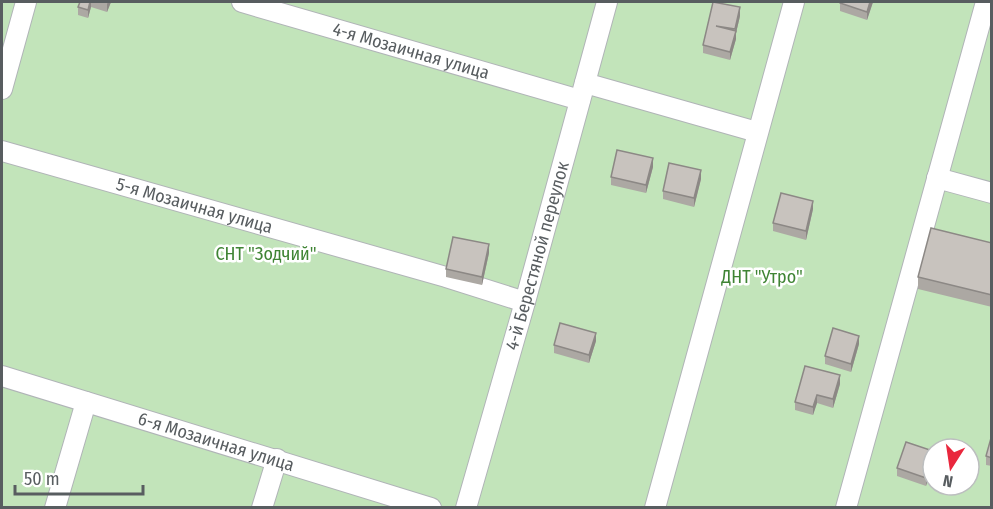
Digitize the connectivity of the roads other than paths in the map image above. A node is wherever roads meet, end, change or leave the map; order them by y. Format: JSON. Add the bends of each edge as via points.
{"nodes":[{"id":1,"x":27,"y":2,"type":"edge"},
{"id":2,"x":243,"y":2,"type":"edge"},
{"id":3,"x":607,"y":2,"type":"edge"},
{"id":4,"x":794,"y":2,"type":"edge"},
{"id":5,"x":987,"y":11,"type":"edge"},
{"id":6,"x":2,"y":89,"type":"edge"},
{"id":7,"x":582,"y":92,"type":"junction"},
{"id":8,"x":757,"y":132,"type":"junction"},
{"id":9,"x":2,"y":151,"type":"edge"},
{"id":10,"x":937,"y":178,"type":"junction"},
{"id":11,"x":992,"y":193,"type":"edge"},
{"id":12,"x":525,"y":302,"type":"junction"},
{"id":13,"x":2,"y":376,"type":"edge"},
{"id":14,"x":86,"y":402,"type":"junction"},
{"id":15,"x":277,"y":459,"type":"junction"},
{"id":16,"x":55,"y":507,"type":"edge"},
{"id":17,"x":262,"y":507,"type":"edge"},
{"id":18,"x":431,"y":507,"type":"edge"},
{"id":19,"x":466,"y":507,"type":"edge"},
{"id":20,"x":655,"y":507,"type":"edge"},
{"id":21,"x":846,"y":507,"type":"edge"}],
"edges":[{"from":1,"to":6,"type":"lane"},
{"from":2,"to":7,"type":"lane","name":"4-я Мозаичная улица"},
{"from":3,"to":7,"type":"lane","name":"4-й Берестяной переулок"},
{"from":4,"to":8,"type":"lane"},
{"from":5,"to":10,"type":"lane"},
{"from":7,"to":8,"type":"lane","name":"4-я Мозаичная улица"},
{"from":7,"to":12,"type":"lane","name":"4-й Берестяной переулок"},
{"from":8,"to":20,"type":"lane"},
{"from":9,"to":12,"type":"lane","name":"5-я Мозаичная улица"},
{"from":10,"to":11,"type":"lane"},
{"from":10,"to":21,"type":"lane"},
{"from":12,"to":19,"type":"lane","name":"4-й Берестяной переулок"},
{"from":13,"to":14,"type":"lane","name":"6-я Мозаичная улица"},
{"from":14,"to":15,"type":"lane","name":"6-я Мозаичная улица"},
{"from":14,"to":16,"type":"lane"},
{"from":15,"to":17,"type":"lane"},
{"from":15,"to":18,"type":"lane","name":"6-я Мозаичная улица"}]}
